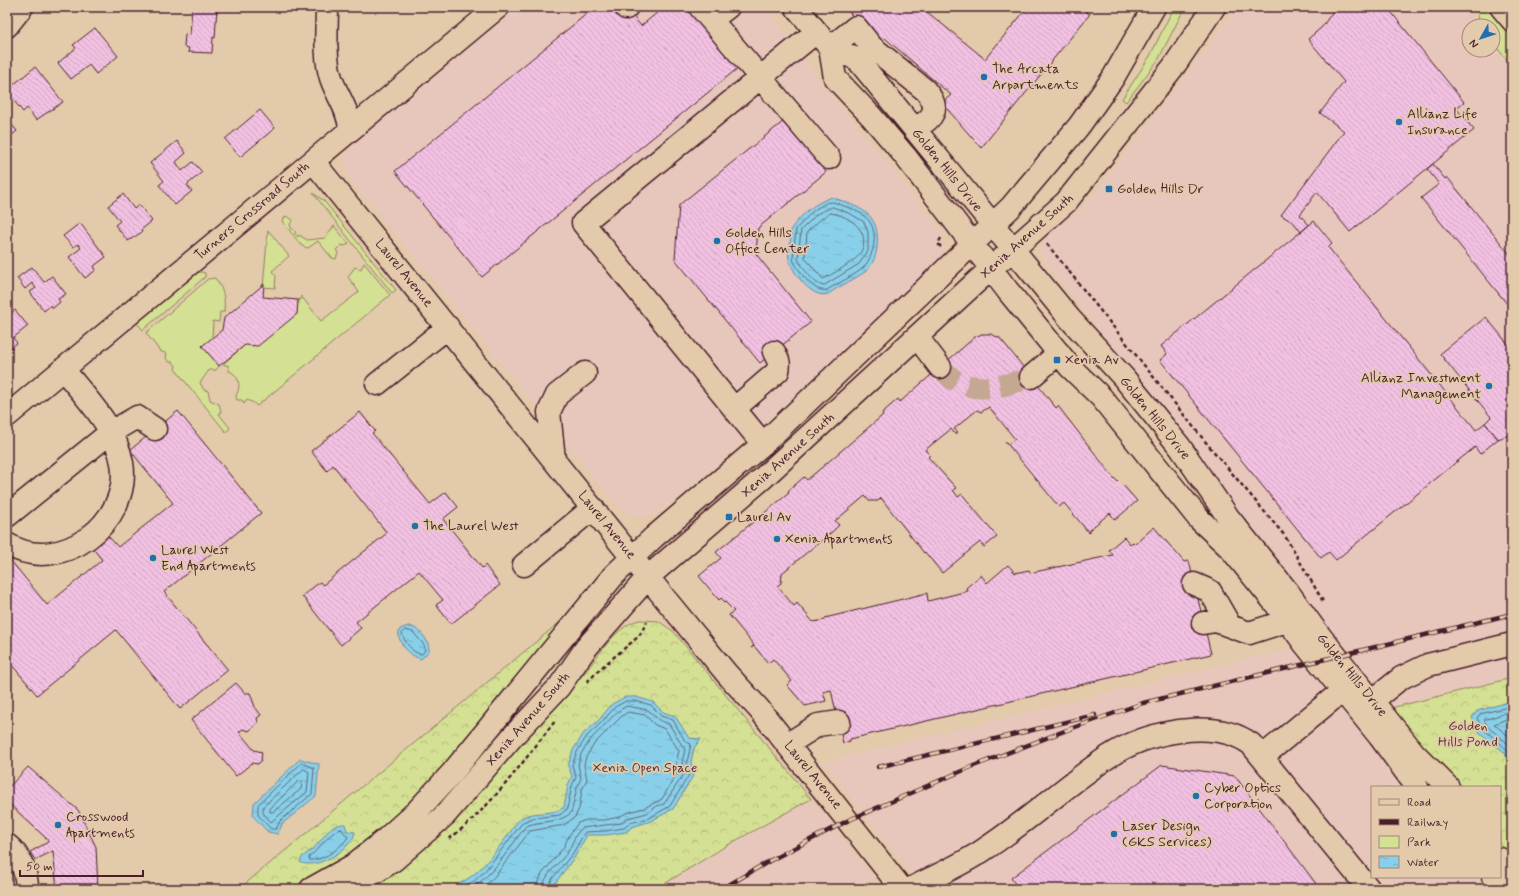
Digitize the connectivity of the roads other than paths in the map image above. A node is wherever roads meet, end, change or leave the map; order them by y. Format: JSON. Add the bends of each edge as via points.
{"nodes":[{"id":1,"x":22,"y":7,"type":"edge"},
{"id":2,"x":327,"y":7,"type":"edge"},
{"id":3,"x":498,"y":7,"type":"edge"},
{"id":4,"x":796,"y":7,"type":"edge"},
{"id":5,"x":1154,"y":7,"type":"edge"},
{"id":6,"x":1214,"y":7,"type":"edge"},
{"id":7,"x":1501,"y":7,"type":"edge"},
{"id":8,"x":713,"y":11,"type":"edge"},
{"id":9,"x":1512,"y":20,"type":"edge"},
{"id":10,"x":7,"y":26,"type":"edge"},
{"id":11,"x":816,"y":32,"type":"junction"},
{"id":12,"x":830,"y":48,"type":"junction"},
{"id":13,"x":761,"y":77,"type":"junction"},
{"id":14,"x":350,"y":129,"type":"junction"},
{"id":15,"x":914,"y":129,"type":"junction"},
{"id":16,"x":829,"y":158,"type":"dead end"},
{"id":17,"x":313,"y":161,"type":"junction"},
{"id":18,"x":993,"y":225,"type":"junction"},
{"id":19,"x":973,"y":243,"type":"junction"},
{"id":20,"x":1014,"y":250,"type":"junction"},
{"id":21,"x":992,"y":269,"type":"junction"},
{"id":22,"x":448,"y":327,"type":"junction"},
{"id":23,"x":917,"y":336,"type":"junction"},
{"id":24,"x":774,"y":352,"type":"dead end"},
{"id":25,"x":1059,"y":353,"type":"junction"},
{"id":26,"x":940,"y":367,"type":"tunnel mouth"},
{"id":27,"x":63,"y":369,"type":"junction"},
{"id":28,"x":585,"y":373,"type":"dead end"},
{"id":29,"x":1031,"y":377,"type":"tunnel mouth"},
{"id":30,"x":377,"y":384,"type":"dead end"},
{"id":31,"x":734,"y":409,"type":"junction"},
{"id":32,"x":7,"y":416,"type":"edge"},
{"id":33,"x":155,"y":429,"type":"dead end"},
{"id":34,"x":111,"y":432,"type":"junction"},
{"id":35,"x":763,"y":444,"type":"junction"},
{"id":36,"x":554,"y":459,"type":"junction"},
{"id":37,"x":593,"y":508,"type":"junction"},
{"id":38,"x":7,"y":516,"type":"edge"},
{"id":39,"x":7,"y":544,"type":"edge"},
{"id":40,"x":633,"y":557,"type":"junction"},
{"id":41,"x":524,"y":565,"type":"dead end"},
{"id":42,"x":648,"y":577,"type":"junction"},
{"id":43,"x":1194,"y":584,"type":"dead end"},
{"id":44,"x":1287,"y":621,"type":"junction"},
{"id":45,"x":1203,"y":622,"type":"dead end"},
{"id":46,"x":1230,"y":626,"type":"junction"},
{"id":47,"x":1512,"y":644,"type":"edge"},
{"id":48,"x":1342,"y":691,"type":"junction"},
{"id":49,"x":1366,"y":706,"type":"junction"},
{"id":50,"x":838,"y":717,"type":"dead end"},
{"id":51,"x":788,"y":744,"type":"junction"},
{"id":52,"x":1262,"y":757,"type":"junction"},
{"id":53,"x":1417,"y":786,"type":"edge"},
{"id":54,"x":1447,"y":786,"type":"edge"},
{"id":55,"x":7,"y":845,"type":"edge"},
{"id":56,"x":1501,"y":860,"type":"edge"},
{"id":57,"x":1512,"y":874,"type":"edge"},
{"id":58,"x":1494,"y":878,"type":"edge"},
{"id":59,"x":27,"y":889,"type":"edge"},
{"id":60,"x":311,"y":889,"type":"edge"},
{"id":61,"x":349,"y":889,"type":"edge"},
{"id":62,"x":902,"y":889,"type":"edge"},
{"id":63,"x":910,"y":889,"type":"edge"},
{"id":64,"x":1369,"y":889,"type":"edge"},
{"id":65,"x":1503,"y":889,"type":"edge"}],
"edges":[{"from":1,"to":10,"type":"main road"},
{"from":2,"to":14,"type":"main road","via":[[331,77],[350,120]]},
{"from":3,"to":14,"type":"main road","name":"Turners Crossroad South"},
{"from":4,"to":11,"type":"main road","name":"Golden Hills Drive"},
{"from":5,"to":18,"type":"main road","name":"Xenia Avenue South","via":[[1113,78],[1079,126]]},
{"from":6,"to":20,"type":"main road","name":"Xenia Avenue South","via":[[1174,66],[1075,193]]},
{"from":7,"to":9,"type":"main road"},
{"from":8,"to":13,"type":"main road"},
{"from":11,"to":12,"type":"main road","name":"Golden Hills Drive"},
{"from":11,"to":13,"type":"main road"},
{"from":12,"to":15,"type":"main road","name":"Golden Hills Drive","via":[[857,59]]},
{"from":12,"to":15,"type":"main road","via":[[856,27],[872,47],[925,90],[933,98],[934,113]]},
{"from":12,"to":19,"type":"main road","name":"Golden Hills Drive","via":[[835,78],[871,116]]},
{"from":13,"to":16,"type":"main road"},
{"from":13,"to":31,"type":"main road","via":[[584,223]]},
{"from":14,"to":17,"type":"main road","name":"Turners Crossroad South"},
{"from":15,"to":18,"type":"main road","name":"Golden Hills Drive"},
{"from":17,"to":22,"type":"main road","name":"Laurel Avenue"},
{"from":17,"to":27,"type":"main road","name":"Turners Crossroad South"},
{"from":18,"to":19,"type":"main road","name":"Xenia Avenue South"},
{"from":18,"to":20,"type":"main road","name":"Golden Hills Drive"},
{"from":19,"to":21,"type":"main road","name":"Golden Hills Drive"},
{"from":19,"to":35,"type":"main road","name":"Xenia Avenue South"},
{"from":20,"to":21,"type":"main road","name":"Xenia Avenue South"},
{"from":20,"to":49,"type":"main road","name":"Golden Hills Drive","via":[[1180,447]]},
{"from":21,"to":23,"type":"main road","name":"Xenia Avenue South"},
{"from":21,"to":25,"type":"main road","name":"Golden Hills Drive"},
{"from":22,"to":30,"type":"main road"},
{"from":22,"to":36,"type":"main road","name":"Laurel Avenue"},
{"from":23,"to":26,"type":"main road"},
{"from":23,"to":42,"type":"main road","name":"Xenia Avenue South","via":[[763,478]]},
{"from":24,"to":31,"type":"main road","via":[[780,366],[778,371]]},
{"from":25,"to":29,"type":"main road"},
{"from":25,"to":44,"type":"main road","name":"Golden Hills Drive","via":[[1101,397],[1199,519],[1230,548]]},
{"from":27,"to":32,"type":"main road","name":"Turners Crossroad South"},
{"from":27,"to":34,"type":"main road"},
{"from":28,"to":36,"type":"main road","via":[[557,395],[549,412]]},
{"from":31,"to":35,"type":"main road"},
{"from":33,"to":34,"type":"main road","via":[[137,417]]},
{"from":34,"to":38,"type":"main road"},
{"from":34,"to":39,"type":"main road","via":[[122,463],[124,486],[110,517],[93,534],[60,553],[29,552]]},
{"from":35,"to":40,"type":"main road","name":"Xenia Avenue South"},
{"from":36,"to":37,"type":"main road","name":"Laurel Avenue"},
{"from":37,"to":40,"type":"main road","name":"Laurel Avenue"},
{"from":37,"to":41,"type":"main road"},
{"from":40,"to":42,"type":"main road","name":"Laurel Avenue"},
{"from":40,"to":60,"type":"main road","name":"Xenia Avenue South","via":[[614,576],[452,773],[417,810],[352,866]]},
{"from":42,"to":51,"type":"main road","name":"Laurel Avenue"},
{"from":42,"to":61,"type":"main road","name":"Xenia Avenue South","via":[[586,648],[559,687],[445,815],[394,860]]},
{"from":43,"to":46,"type":"main road","via":[[1210,591]]},
{"from":44,"to":46,"type":"main road","via":[[1249,633]]},
{"from":44,"to":48,"type":"main road","name":"Golden Hills Drive"},
{"from":45,"to":46,"type":"main road","via":[[1216,621]]},
{"from":47,"to":49,"type":"main road","via":[[1428,665],[1401,678]]},
{"from":48,"to":49,"type":"main road","name":"Golden Hills Drive"},
{"from":48,"to":52,"type":"main road"},
{"from":49,"to":53,"type":"main road","name":"Golden Hills Drive"},
{"from":49,"to":54,"type":"main road","name":"Golden Hills Drive"},
{"from":50,"to":51,"type":"main road","via":[[818,725]]},
{"from":51,"to":62,"type":"main road","name":"Laurel Avenue"},
{"from":52,"to":63,"type":"main road","via":[[1241,736],[1210,729],[1179,731],[1136,744],[1110,756],[984,850]]},
{"from":52,"to":64,"type":"main road"},
{"from":55,"to":59,"type":"main road","via":[[21,863],[27,880]]},
{"from":56,"to":57,"type":"main road"},
{"from":58,"to":65,"type":"main road"}]}
